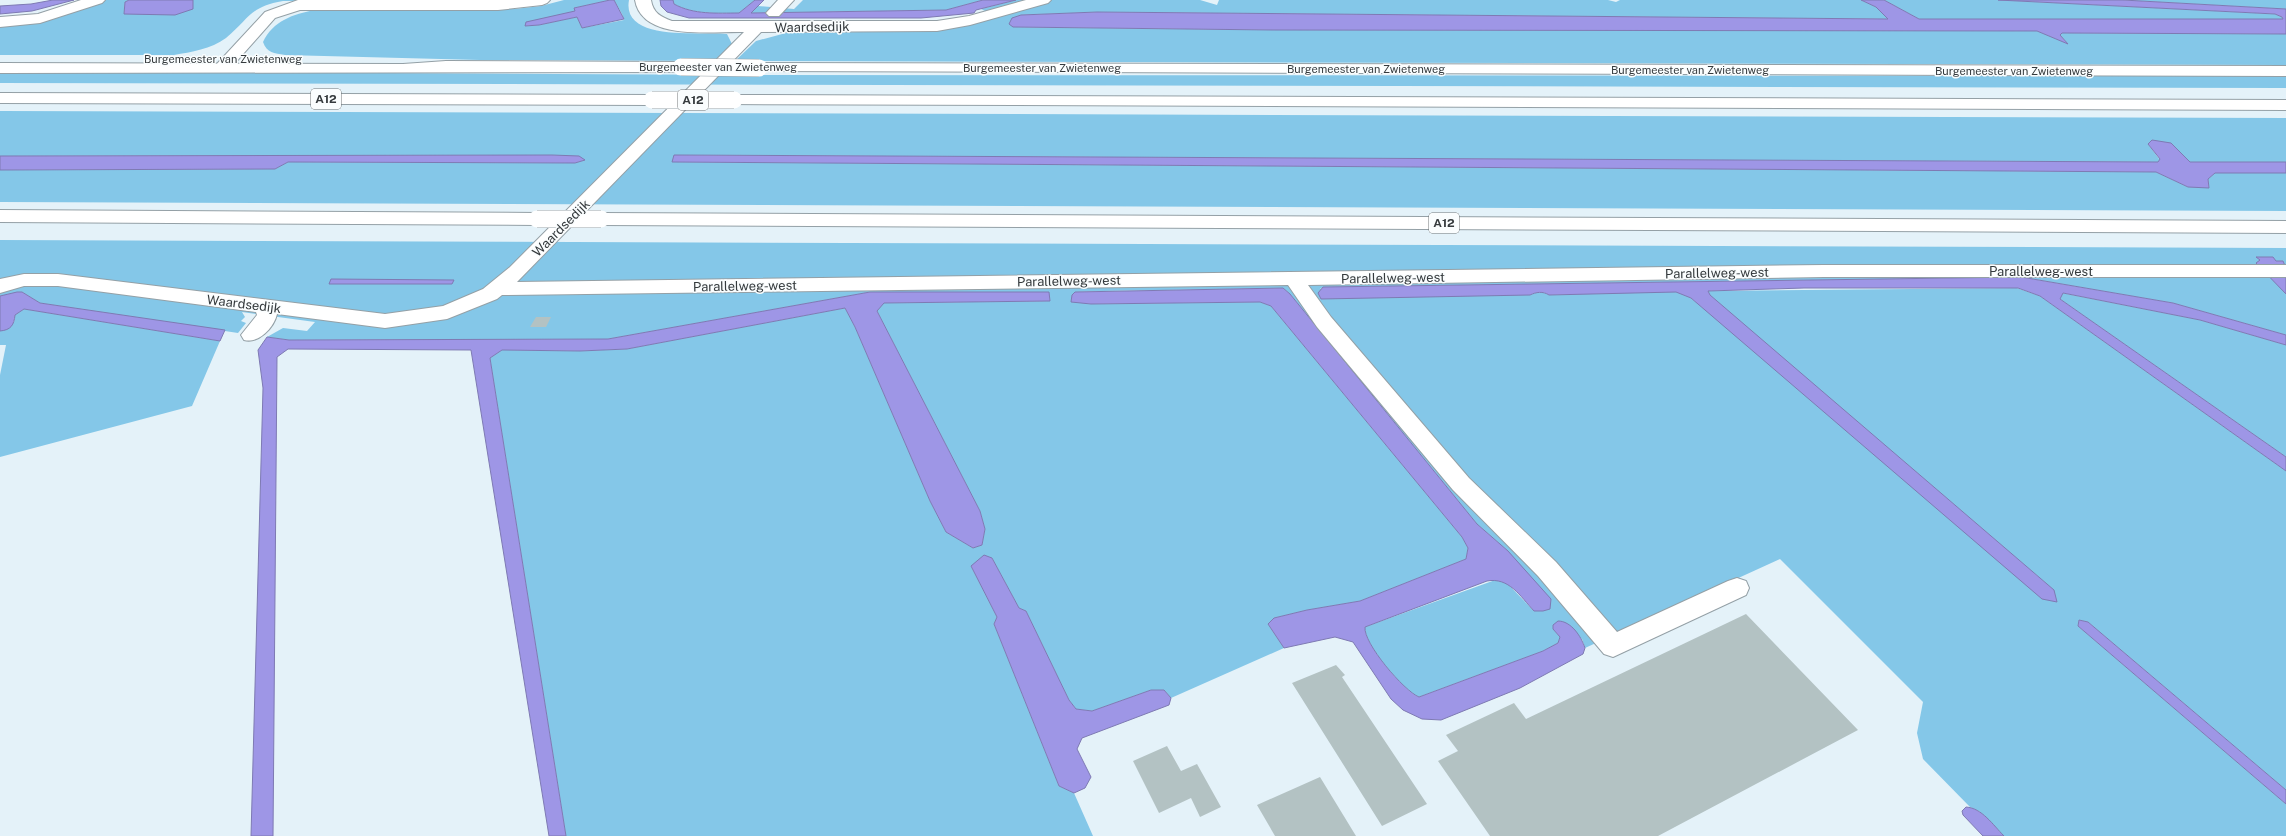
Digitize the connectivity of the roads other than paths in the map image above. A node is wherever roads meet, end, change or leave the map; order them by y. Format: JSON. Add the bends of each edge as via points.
{"nodes":[{"id":1,"x":97,"y":0,"type":"edge"},
{"id":2,"x":542,"y":0,"type":"edge"},
{"id":3,"x":643,"y":0,"type":"edge"},
{"id":4,"x":786,"y":0,"type":"edge"},
{"id":5,"x":1043,"y":0,"type":"edge"},
{"id":6,"x":774,"y":13,"type":"dead end"},
{"id":7,"x":0,"y":22,"type":"edge"},
{"id":8,"x":757,"y":27,"type":"junction"},
{"id":9,"x":0,"y":59,"type":"edge"},
{"id":10,"x":226,"y":64,"type":"junction"},
{"id":11,"x":0,"y":68,"type":"edge"},
{"id":12,"x":2286,"y":71,"type":"edge"},
{"id":13,"x":0,"y":98,"type":"edge"},
{"id":14,"x":2286,"y":105,"type":"edge"},
{"id":15,"x":0,"y":216,"type":"edge"},
{"id":16,"x":2286,"y":227,"type":"edge"},
{"id":17,"x":2286,"y":271,"type":"edge"},
{"id":18,"x":1294,"y":279,"type":"junction"},
{"id":19,"x":0,"y":286,"type":"edge"},
{"id":20,"x":500,"y":288,"type":"junction"},
{"id":21,"x":266,"y":307,"type":"junction"},
{"id":22,"x":250,"y":335,"type":"dead end"},
{"id":23,"x":1737,"y":588,"type":"dead end"}],
"edges":[{"from":1,"to":7,"type":"main road","via":[[40,18]]},
{"from":2,"to":10,"type":"main road","via":[[498,5],[298,5],[270,15]]},
{"from":3,"to":8,"type":"main road","via":[[648,13],[670,26]]},
{"from":4,"to":6,"type":"main road"},
{"from":5,"to":8,"type":"main road","name":"Waardsedijk","via":[[970,20],[937,26]]},
{"from":8,"to":20,"type":"main road","name":"Waardsedijk"},
{"from":9,"to":10,"type":"main road","name":"Burgemeester van Zwietenweg"},
{"from":10,"to":11,"type":"main road","name":"Burgemeester van Zwietenweg"},
{"from":10,"to":12,"type":"main road","name":"Burgemeester van Zwietenweg","bridge":true,"via":[[403,69],[446,66]]},
{"from":13,"to":14,"type":"main road","number":"A12","bridge":true},
{"from":15,"to":16,"type":"main road","number":"A12","bridge":true},
{"from":17,"to":18,"type":"main road","name":"Parallelweg-west","via":[[1824,271]]},
{"from":18,"to":20,"type":"main road","name":"Parallelweg-west"},
{"from":18,"to":23,"type":"main road","via":[[1324,322],[1461,484],[1548,569],[1613,646]]},
{"from":19,"to":21,"type":"main road","name":"Waardsedijk","via":[[24,280],[58,280]]},
{"from":20,"to":21,"type":"main road","name":"Waardsedijk","via":[[447,312],[385,321]]},
{"from":21,"to":22,"type":"main road","via":[[267,316]]}]}
